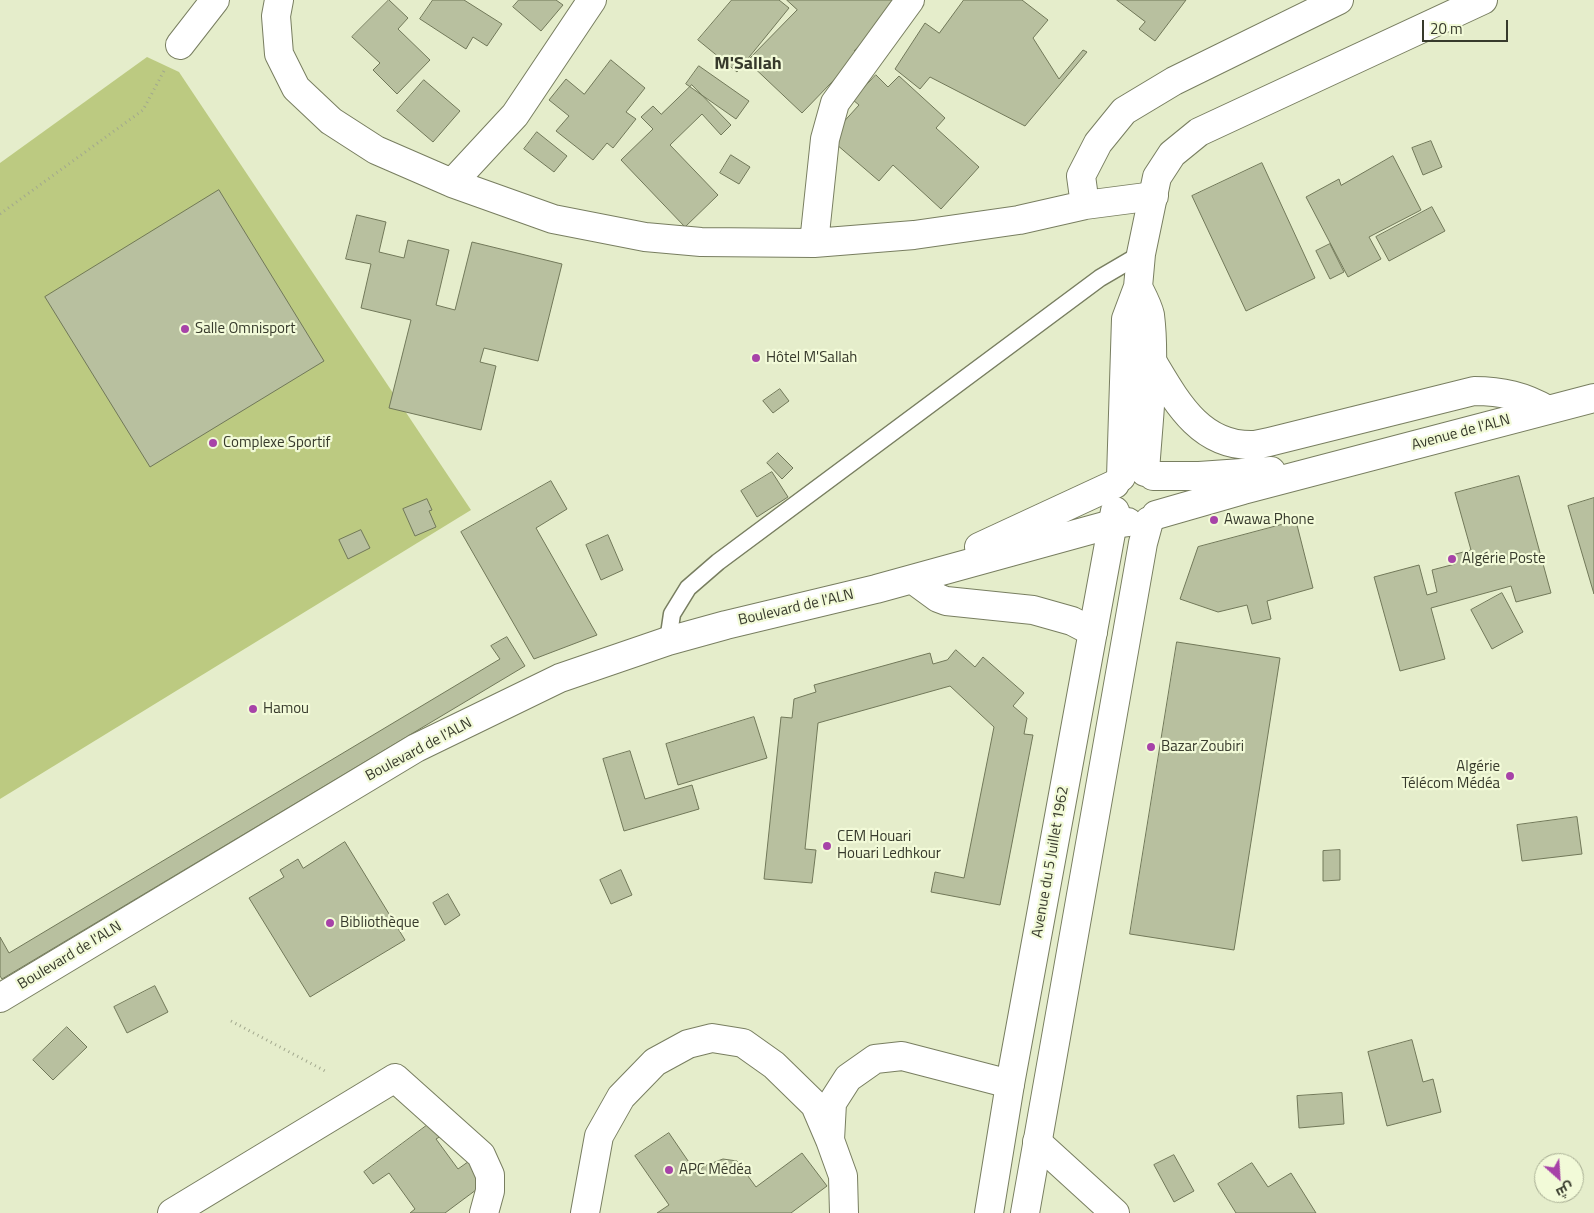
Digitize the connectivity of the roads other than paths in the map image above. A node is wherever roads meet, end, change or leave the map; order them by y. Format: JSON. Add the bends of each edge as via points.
{"nodes":[{"id":1,"x":215,"y":0,"type":"edge"},
{"id":2,"x":279,"y":0,"type":"edge"},
{"id":3,"x":592,"y":0,"type":"edge"},
{"id":4,"x":910,"y":0,"type":"edge"},
{"id":5,"x":1339,"y":0,"type":"edge"},
{"id":6,"x":1483,"y":0,"type":"edge"},
{"id":7,"x":174,"y":55,"type":"road end"},
{"id":8,"x":452,"y":183,"type":"junction"},
{"id":9,"x":1154,"y":196,"type":"junction"},
{"id":10,"x":1085,"y":205,"type":"junction"},
{"id":11,"x":814,"y":243,"type":"junction"},
{"id":12,"x":1141,"y":254,"type":"junction"},
{"id":13,"x":1138,"y":287,"type":"junction"},
{"id":14,"x":1152,"y":362,"type":"junction"},
{"id":15,"x":1594,"y":398,"type":"edge"},
{"id":16,"x":1548,"y":410,"type":"junction"},
{"id":17,"x":1327,"y":468,"type":"junction"},
{"id":18,"x":1133,"y":477,"type":"junction"},
{"id":19,"x":1132,"y":519,"type":"junction"},
{"id":20,"x":912,"y":579,"type":"junction"},
{"id":21,"x":876,"y":589,"type":"junction"},
{"id":22,"x":1093,"y":632,"type":"junction"},
{"id":23,"x":668,"y":641,"type":"junction"},
{"id":24,"x":0,"y":998,"type":"edge"},
{"id":25,"x":1010,"y":1084,"type":"junction"},
{"id":26,"x":830,"y":1140,"type":"junction"},
{"id":27,"x":1037,"y":1142,"type":"junction"},
{"id":28,"x":172,"y":1213,"type":"edge"},
{"id":29,"x":484,"y":1213,"type":"edge"},
{"id":30,"x":585,"y":1213,"type":"edge"},
{"id":31,"x":844,"y":1213,"type":"edge"},
{"id":32,"x":989,"y":1213,"type":"edge"},
{"id":33,"x":1025,"y":1213,"type":"edge"},
{"id":34,"x":1115,"y":1213,"type":"edge"}],
"edges":[{"from":1,"to":7,"type":"main road"},
{"from":2,"to":8,"type":"main road","via":[[276,16],[280,54],[296,88],[331,121],[376,150]]},
{"from":3,"to":8,"type":"main road","via":[[514,115]]},
{"from":4,"to":11,"type":"main road","via":[[835,103],[825,139]]},
{"from":5,"to":10,"type":"main road","via":[[1174,80],[1124,111],[1098,143],[1082,176]]},
{"from":6,"to":9,"type":"main road","via":[[1200,132],[1172,154],[1157,177]]},
{"from":8,"to":11,"type":"main road","via":[[553,219],[645,237],[701,242]]},
{"from":9,"to":10,"type":"main road"},
{"from":9,"to":12,"type":"main road"},
{"from":10,"to":11,"type":"main road","via":[[1020,220],[914,235]]},
{"from":12,"to":13,"type":"main road"},
{"from":12,"to":23,"type":"lane","via":[[1100,278],[718,562],[688,588],[672,614]]},
{"from":13,"to":14,"type":"main road","via":[[1150,313]]},
{"from":13,"to":18,"type":"main road","via":[[1126,319]]},
{"from":14,"to":16,"type":"main road","via":[[1193,422],[1211,435],[1232,443],[1254,445],[1277,440],[1474,390],[1513,394]]},
{"from":14,"to":18,"type":"main road"},
{"from":15,"to":16,"type":"main road","name":"Avenue de l'ALN"},
{"from":16,"to":17,"type":"main road","name":"Avenue de l'ALN"},
{"from":17,"to":18,"type":"main road"},
{"from":17,"to":19,"type":"main road"},
{"from":18,"to":19,"type":"main road","via":[[1111,493],[1111,502]]},
{"from":18,"to":19,"type":"main road","via":[[1160,485],[1164,495],[1162,506]]},
{"from":18,"to":21,"type":"main road","via":[[1009,534]]},
{"from":19,"to":20,"type":"main road"},
{"from":19,"to":22,"type":"main road","name":"Avenue du 5 Juillet 1962"},
{"from":19,"to":27,"type":"main road","via":[[1143,543]]},
{"from":20,"to":21,"type":"main road"},
{"from":20,"to":22,"type":"main road","via":[[938,598],[956,604],[1033,610],[1072,621]]},
{"from":21,"to":23,"type":"main road","name":"Boulevard de l'ALN"},
{"from":22,"to":25,"type":"main road","name":"Avenue du 5 Juillet 1962"},
{"from":23,"to":24,"type":"main road","name":"Boulevard de l'ALN","via":[[560,678],[416,748]]},
{"from":25,"to":26,"type":"main road","via":[[902,1056],[875,1059],[848,1078],[832,1103]]},
{"from":25,"to":32,"type":"main road","name":"Avenue du 5 Juillet 1962"},
{"from":26,"to":30,"type":"main road","via":[[815,1104],[774,1065],[743,1043],[712,1038],[688,1044],[655,1062],[621,1097],[599,1136]]},
{"from":26,"to":31,"type":"main road","via":[[843,1176]]},
{"from":27,"to":33,"type":"main road"},
{"from":27,"to":34,"type":"main road"},
{"from":28,"to":29,"type":"main road","via":[[395,1078],[481,1155],[490,1175]]}]}
